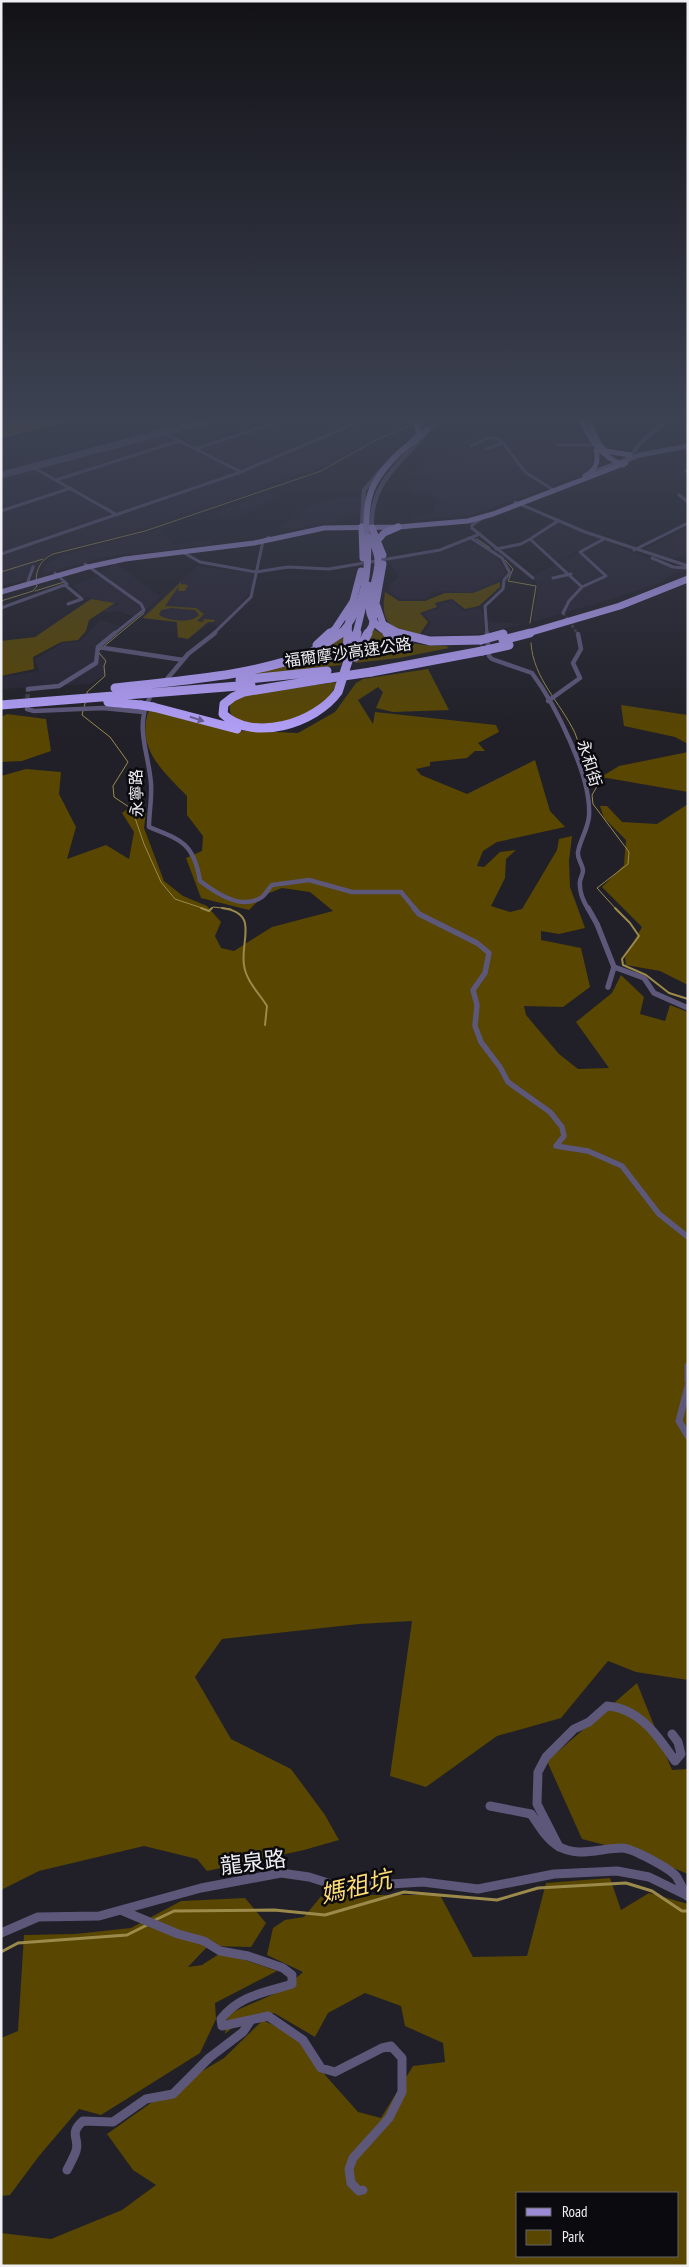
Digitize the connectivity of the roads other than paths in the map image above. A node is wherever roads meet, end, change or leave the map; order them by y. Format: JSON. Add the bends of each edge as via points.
{"nodes":[{"id":1,"x":94,"y":523,"type":"edge"},
{"id":2,"x":362,"y":523,"type":"edge"},
{"id":3,"x":367,"y":523,"type":"edge"},
{"id":4,"x":372,"y":523,"type":"edge"},
{"id":5,"x":407,"y":523,"type":"edge"},
{"id":6,"x":434,"y":523,"type":"edge"},
{"id":7,"x":476,"y":523,"type":"edge"},
{"id":8,"x":555,"y":523,"type":"edge"},
{"id":9,"x":563,"y":523,"type":"edge"},
{"id":10,"x":688,"y":524,"type":"edge"},
{"id":11,"x":362,"y":526,"type":"junction"},
{"id":12,"x":372,"y":526,"type":"junction"},
{"id":13,"x":398,"y":527,"type":"junction"},
{"id":14,"x":480,"y":534,"type":"junction"},
{"id":15,"x":269,"y":537,"type":"junction"},
{"id":16,"x":372,"y":538,"type":"junction"},
{"id":17,"x":471,"y":538,"type":"junction"},
{"id":18,"x":530,"y":539,"type":"junction"},
{"id":19,"x":604,"y":539,"type":"junction"},
{"id":20,"x":263,"y":541,"type":"junction"},
{"id":21,"x":408,"y":549,"type":"dead end"},
{"id":22,"x":495,"y":550,"type":"junction"},
{"id":23,"x":634,"y":550,"type":"junction"},
{"id":24,"x":1,"y":554,"type":"edge"},
{"id":25,"x":184,"y":554,"type":"junction"},
{"id":26,"x":412,"y":554,"type":"junction"},
{"id":27,"x":667,"y":564,"type":"junction"},
{"id":28,"x":680,"y":564,"type":"junction"},
{"id":29,"x":87,"y":566,"type":"junction"},
{"id":30,"x":33,"y":567,"type":"dead end"},
{"id":31,"x":686,"y":567,"type":"edge"},
{"id":32,"x":256,"y":572,"type":"junction"},
{"id":33,"x":57,"y":574,"type":"junction"},
{"id":34,"x":571,"y":574,"type":"junction"},
{"id":35,"x":533,"y":578,"type":"dead end"},
{"id":36,"x":553,"y":578,"type":"dead end"},
{"id":37,"x":688,"y":578,"type":"edge"},
{"id":38,"x":33,"y":581,"type":"junction"},
{"id":39,"x":66,"y":585,"type":"junction"},
{"id":40,"x":688,"y":586,"type":"edge"},
{"id":41,"x":582,"y":587,"type":"junction"},
{"id":42,"x":1,"y":591,"type":"edge"},
{"id":43,"x":354,"y":600,"type":"junction"},
{"id":44,"x":376,"y":602,"type":"junction"},
{"id":45,"x":68,"y":604,"type":"dead end"},
{"id":46,"x":1,"y":608,"type":"edge"},
{"id":47,"x":564,"y":613,"type":"dead end"},
{"id":48,"x":578,"y":634,"type":"tunnel mouth"},
{"id":49,"x":505,"y":640,"type":"junction"},
{"id":50,"x":480,"y":646,"type":"junction"},
{"id":51,"x":98,"y":647,"type":"junction"},
{"id":52,"x":183,"y":660,"type":"junction"},
{"id":53,"x":351,"y":661,"type":"junction"},
{"id":54,"x":240,"y":673,"type":"junction"},
{"id":55,"x":328,"y":675,"type":"junction"},
{"id":56,"x":168,"y":679,"type":"dead end"},
{"id":57,"x":115,"y":688,"type":"junction"},
{"id":58,"x":28,"y":689,"type":"dead end"},
{"id":59,"x":150,"y":697,"type":"dead end"},
{"id":60,"x":1,"y":699,"type":"edge"},
{"id":61,"x":86,"y":699,"type":"junction"},
{"id":62,"x":551,"y":699,"type":"junction"},
{"id":63,"x":1,"y":706,"type":"edge"},
{"id":64,"x":27,"y":709,"type":"dead end"},
{"id":65,"x":142,"y":709,"type":"junction"},
{"id":66,"x":614,"y":967,"type":"junction"},
{"id":67,"x":608,"y":986,"type":"dead end"},
{"id":68,"x":688,"y":1008,"type":"edge"},
{"id":69,"x":688,"y":1237,"type":"edge"},
{"id":70,"x":688,"y":1366,"type":"edge"},
{"id":71,"x":688,"y":1381,"type":"edge"},
{"id":72,"x":688,"y":1386,"type":"edge"},
{"id":73,"x":688,"y":1436,"type":"edge"},
{"id":74,"x":672,"y":1734,"type":"dead end"},
{"id":75,"x":490,"y":1806,"type":"dead end"},
{"id":76,"x":559,"y":1846,"type":"junction"},
{"id":77,"x":688,"y":1896,"type":"edge"},
{"id":78,"x":123,"y":1911,"type":"junction"},
{"id":79,"x":1,"y":1933,"type":"edge"},
{"id":80,"x":251,"y":2020,"type":"junction"},
{"id":81,"x":67,"y":2170,"type":"dead end"},
{"id":82,"x":363,"y":2190,"type":"dead end"}],
"edges":[{"from":1,"to":24,"type":"street"},
{"from":2,"to":11,"type":"street"},
{"from":3,"to":16,"type":"highway","bridge":true},
{"from":4,"to":12,"type":"street"},
{"from":5,"to":12,"type":"main road"},
{"from":6,"to":13,"type":"main road"},
{"from":7,"to":14,"type":"street","via":[[472,526]]},
{"from":8,"to":18,"type":"street"},
{"from":9,"to":19,"type":"street"},
{"from":10,"to":23,"type":"street"},
{"from":11,"to":12,"type":"main road"},
{"from":11,"to":15,"type":"main road","via":[[325,525]]},
{"from":11,"to":20,"type":"main road","via":[[324,528]]},
{"from":11,"to":43,"type":"highway","via":[[363,558]]},
{"from":12,"to":13,"type":"main road"},
{"from":12,"to":16,"type":"highway"},
{"from":13,"to":16,"type":"highway"},
{"from":14,"to":17,"type":"street"},
{"from":14,"to":22,"type":"street"},
{"from":15,"to":20,"type":"street"},
{"from":15,"to":29,"type":"main road","via":[[116,557]]},
{"from":16,"to":44,"type":"highway","via":[[383,555]]},
{"from":16,"to":50,"type":"highway","bridge":true,"via":[[378,560],[368,610],[379,628],[407,641]]},
{"from":16,"to":53,"type":"highway","bridge":true,"via":[[374,558]]},
{"from":16,"to":54,"type":"highway","bridge":true,"via":[[357,612],[349,626],[338,637],[311,653],[275,667]]},
{"from":17,"to":22,"type":"street","name":"永和街","via":[[476,545]]},
{"from":17,"to":26,"type":"street","via":[[440,550]]},
{"from":18,"to":22,"type":"street"},
{"from":18,"to":34,"type":"street"},
{"from":19,"to":23,"type":"street"},
{"from":19,"to":41,"type":"street","via":[[580,552],[606,576]]},
{"from":20,"to":25,"type":"main road"},
{"from":20,"to":32,"type":"street"},
{"from":21,"to":26,"type":"street"},
{"from":22,"to":35,"type":"street"},
{"from":22,"to":62,"type":"street","name":"永和街","via":[[510,573],[504,580],[503,589],[485,606],[488,656],[532,673]]},
{"from":23,"to":27,"type":"street"},
{"from":23,"to":28,"type":"street"},
{"from":25,"to":29,"type":"main road"},
{"from":25,"to":32,"type":"street","via":[[200,562]]},
{"from":26,"to":32,"type":"street","via":[[344,568],[284,567]]},
{"from":27,"to":28,"type":"street","via":[[682,566]]},
{"from":27,"to":31,"type":"street"},
{"from":28,"to":31,"type":"street"},
{"from":29,"to":33,"type":"main road"},
{"from":29,"to":51,"type":"street","via":[[144,608]]},
{"from":30,"to":38,"type":"street"},
{"from":32,"to":52,"type":"street","via":[[251,597]]},
{"from":33,"to":38,"type":"main road"},
{"from":33,"to":39,"type":"street"},
{"from":34,"to":36,"type":"street"},
{"from":34,"to":41,"type":"street"},
{"from":37,"to":49,"type":"highway","name":"福爾摩沙高速公路","via":[[604,611]]},
{"from":38,"to":42,"type":"main road"},
{"from":39,"to":45,"type":"street","via":[[82,599]]},
{"from":39,"to":46,"type":"street"},
{"from":40,"to":49,"type":"highway","name":"福爾摩沙高速公路","via":[[621,612]]},
{"from":41,"to":47,"type":"street","via":[[569,601]]},
{"from":43,"to":53,"type":"highway","via":[[349,617]]},
{"from":43,"to":54,"type":"highway","via":[[335,629],[320,643],[284,661]]},
{"from":44,"to":50,"type":"highway","via":[[383,624],[408,637]]},
{"from":44,"to":53,"type":"highway","via":[[372,626]]},
{"from":48,"to":62,"type":"street","via":[[583,647],[573,663],[580,678]]},
{"from":49,"to":50,"type":"highway","name":"福爾摩沙高速公路","bridge":true},
{"from":49,"to":50,"type":"highway","bridge":true},
{"from":50,"to":55,"type":"highway","name":"福爾摩沙高速公路","bridge":true},
{"from":51,"to":52,"type":"street"},
{"from":51,"to":58,"type":"street","via":[[96,663],[59,686]]},
{"from":52,"to":56,"type":"street"},
{"from":53,"to":55,"type":"highway","via":[[338,692],[311,717],[288,725],[254,728],[234,723],[223,714],[224,704],[234,696],[261,688],[300,684]]},
{"from":65,"to":53,"type":"highway","one_way":true,"bridge":true,"via":[[153,707],[242,730],[288,728],[319,716],[334,705],[349,680]]},
{"from":54,"to":57,"type":"highway"},
{"from":55,"to":57,"type":"highway","name":"福爾摩沙高速公路"},
{"from":55,"to":61,"type":"highway","name":"福爾摩沙高速公路"},
{"from":57,"to":60,"type":"highway","name":"福爾摩沙高速公路"},
{"from":59,"to":65,"type":"street"},
{"from":61,"to":63,"type":"highway"},
{"from":61,"to":65,"type":"highway"},
{"from":62,"to":66,"type":"street","name":"永和街","via":[[573,745],[587,790],[589,814],[586,833],[578,851],[583,871],[581,897],[597,924]]},
{"from":64,"to":65,"type":"street"},
{"from":65,"to":69,"type":"street","name":"永寧路","via":[[140,726],[151,784],[149,827],[189,845],[194,852],[200,881],[219,895],[252,902],[261,898],[272,885],[304,880],[315,880],[358,893],[401,892],[419,914],[477,943],[489,953],[490,962],[488,971],[473,990],[478,1002],[475,1026],[486,1050],[508,1082],[542,1106],[564,1129],[564,1136],[556,1146],[588,1151],[622,1166],[659,1214]]},
{"from":66,"to":67,"type":"street"},
{"from":66,"to":68,"type":"street","via":[[644,978],[654,993]]},
{"from":70,"to":71,"type":"street"},
{"from":72,"to":73,"type":"street","via":[[679,1421]]},
{"from":74,"to":76,"type":"street","via":[[682,1754],[675,1761],[639,1717],[620,1706],[608,1706],[589,1722],[574,1729],[546,1757],[538,1772],[537,1804]]},
{"from":75,"to":76,"type":"street","via":[[531,1814],[550,1840]]},
{"from":76,"to":77,"type":"street","via":[[582,1852],[624,1848],[675,1875]]},
{"from":77,"to":78,"type":"street","name":"龍泉路","via":[[649,1877],[617,1871],[554,1874],[478,1889],[423,1882],[341,1887],[281,1873],[201,1888]]},
{"from":78,"to":79,"type":"street","name":"龍泉路","via":[[99,1916],[38,1917]]},
{"from":78,"to":80,"type":"street","via":[[220,1951],[283,1968],[292,1975],[292,1984],[242,1998],[226,2010],[221,2019],[222,2026]]},
{"from":80,"to":81,"type":"street","via":[[243,2032],[209,2058],[173,2094],[146,2099],[113,2122],[83,2121],[74,2134],[77,2149]]},
{"from":80,"to":82,"type":"street","via":[[268,2016],[303,2040],[321,2068],[335,2072],[391,2046],[402,2058],[402,2092],[389,2118],[360,2149],[349,2169],[351,2183],[359,2191]]}]}
